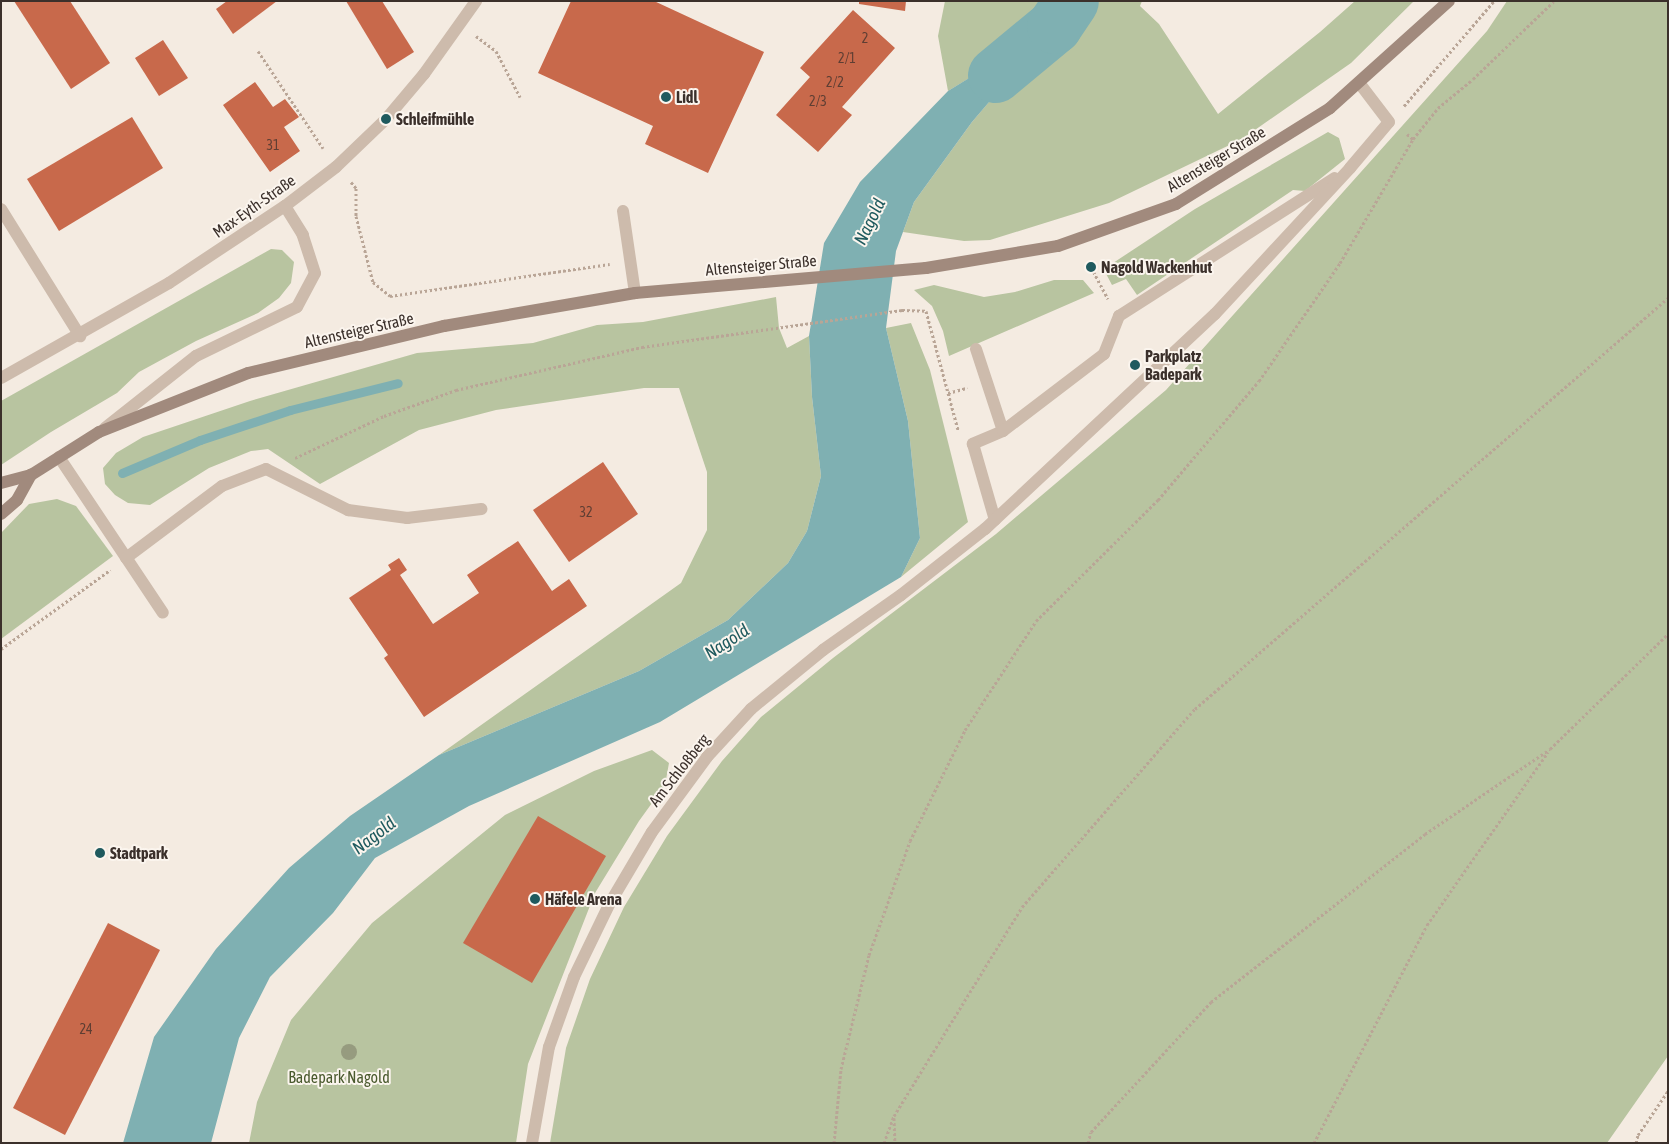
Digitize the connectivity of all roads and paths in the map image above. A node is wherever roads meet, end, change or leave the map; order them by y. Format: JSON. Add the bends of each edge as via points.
{"nodes":[{"id":1,"x":476,"y":1,"type":"edge"},
{"id":2,"x":1449,"y":1,"type":"edge"},
{"id":3,"x":1494,"y":1,"type":"edge"},
{"id":4,"x":1554,"y":1,"type":"edge"},
{"id":5,"x":461,"y":24,"type":"junction"},
{"id":6,"x":258,"y":51,"type":"dead end"},
{"id":7,"x":1360,"y":84,"type":"junction"},
{"id":8,"x":520,"y":97,"type":"dead end"},
{"id":9,"x":1389,"y":122,"type":"junction"},
{"id":10,"x":1413,"y":138,"type":"junction"},
{"id":11,"x":336,"y":167,"type":"junction"},
{"id":12,"x":1350,"y":168,"type":"junction"},
{"id":13,"x":284,"y":206,"type":"junction"},
{"id":14,"x":1,"y":209,"type":"edge"},
{"id":15,"x":623,"y":211,"type":"dead end"},
{"id":16,"x":630,"y":261,"type":"junction"},
{"id":17,"x":1091,"y":267,"type":"dead end"},
{"id":18,"x":635,"y":293,"type":"junction"},
{"id":19,"x":1668,"y":298,"type":"edge"},
{"id":20,"x":1120,"y":316,"type":"junction"},
{"id":21,"x":80,"y":336,"type":"junction"},
{"id":22,"x":976,"y":349,"type":"dead end"},
{"id":23,"x":1,"y":378,"type":"edge"},
{"id":24,"x":99,"y":432,"type":"junction"},
{"id":25,"x":1004,"y":432,"type":"junction"},
{"id":26,"x":960,"y":438,"type":"dead end"},
{"id":27,"x":59,"y":457,"type":"junction"},
{"id":28,"x":266,"y":470,"type":"junction"},
{"id":29,"x":31,"y":475,"type":"junction"},
{"id":30,"x":1,"y":483,"type":"edge"},
{"id":31,"x":481,"y":509,"type":"dead end"},
{"id":32,"x":1,"y":514,"type":"edge"},
{"id":33,"x":995,"y":520,"type":"junction"},
{"id":34,"x":126,"y":558,"type":"junction"},
{"id":35,"x":163,"y":613,"type":"dead end"},
{"id":36,"x":1668,"y":634,"type":"edge"},
{"id":37,"x":1,"y":649,"type":"edge"},
{"id":38,"x":1550,"y":749,"type":"junction"},
{"id":39,"x":1668,"y":1091,"type":"edge"},
{"id":40,"x":894,"y":1116,"type":"junction"},
{"id":41,"x":532,"y":1143,"type":"edge"},
{"id":42,"x":834,"y":1143,"type":"edge"},
{"id":43,"x":884,"y":1143,"type":"edge"},
{"id":44,"x":896,"y":1143,"type":"edge"},
{"id":45,"x":1088,"y":1143,"type":"edge"},
{"id":46,"x":1314,"y":1143,"type":"edge"},
{"id":47,"x":1636,"y":1143,"type":"edge"}],
"edges":[{"from":1,"to":5,"type":"street","name":"Max-Eyth-Straße"},
{"from":2,"to":7,"type":"main road","name":"Altensteiger Straße"},
{"from":3,"to":9,"type":"path"},
{"from":4,"to":10,"type":"path","via":[[1438,108]]},
{"from":5,"to":8,"type":"path","via":[[496,52]]},
{"from":5,"to":11,"type":"street","name":"Max-Eyth-Straße","via":[[390,114]]},
{"from":6,"to":11,"type":"path"},
{"from":7,"to":9,"type":"street"},
{"from":7,"to":18,"type":"main road","name":"Altensteiger Straße","via":[[1330,108],[1176,204],[1058,246],[926,268]]},
{"from":9,"to":10,"type":"path"},
{"from":9,"to":12,"type":"street"},
{"from":10,"to":42,"type":"path","via":[[1340,263],[1258,381],[1158,500],[1036,621],[965,730],[910,841],[870,955],[841,1070]]},
{"from":11,"to":13,"type":"street","name":"Max-Eyth-Straße"},
{"from":11,"to":16,"type":"path","via":[[356,188],[356,216],[373,282],[390,296]]},
{"from":12,"to":20,"type":"street"},
{"from":12,"to":33,"type":"street","name":"Am Schloßberg","via":[[1215,314]]},
{"from":13,"to":21,"type":"street","name":"Max-Eyth-Straße","via":[[169,283]]},
{"from":13,"to":24,"type":"street","via":[[303,234],[315,272],[297,307],[196,356]]},
{"from":14,"to":21,"type":"street"},
{"from":15,"to":16,"type":"street"},
{"from":16,"to":18,"type":"street"},
{"from":17,"to":20,"type":"path","via":[[1101,290]]},
{"from":18,"to":24,"type":"main road","name":"Altensteiger Straße","via":[[444,326],[248,373]]},
{"from":19,"to":40,"type":"path","via":[[1195,708],[1022,907]]},
{"from":20,"to":25,"type":"street","via":[[1104,354]]},
{"from":21,"to":23,"type":"street","name":"Max-Eyth-Straße"},
{"from":22,"to":25,"type":"street"},
{"from":24,"to":27,"type":"main road","name":"Altensteiger Straße"},
{"from":25,"to":33,"type":"street","via":[[974,444]]},
{"from":26,"to":28,"type":"path","via":[[926,311],[902,310],[642,347],[456,390],[384,416],[336,441]]},
{"from":27,"to":29,"type":"main road","name":"Altensteiger Straße"},
{"from":27,"to":34,"type":"street"},
{"from":28,"to":31,"type":"street","via":[[348,510],[407,518]]},
{"from":28,"to":34,"type":"street","via":[[222,486]]},
{"from":29,"to":30,"type":"main road"},
{"from":29,"to":32,"type":"main road","via":[[17,500]]},
{"from":33,"to":41,"type":"street","name":"Am Schloßberg","via":[[901,595],[823,650],[751,709],[707,757],[652,832],[610,903],[574,977],[549,1047]]},
{"from":34,"to":35,"type":"street"},
{"from":34,"to":37,"type":"path"},
{"from":36,"to":38,"type":"path"},
{"from":38,"to":45,"type":"path","via":[[1425,834],[1211,1002],[1091,1132]]},
{"from":38,"to":46,"type":"path","via":[[1426,924]]},
{"from":39,"to":47,"type":"path"},
{"from":40,"to":43,"type":"path"},
{"from":40,"to":44,"type":"path"}]}
